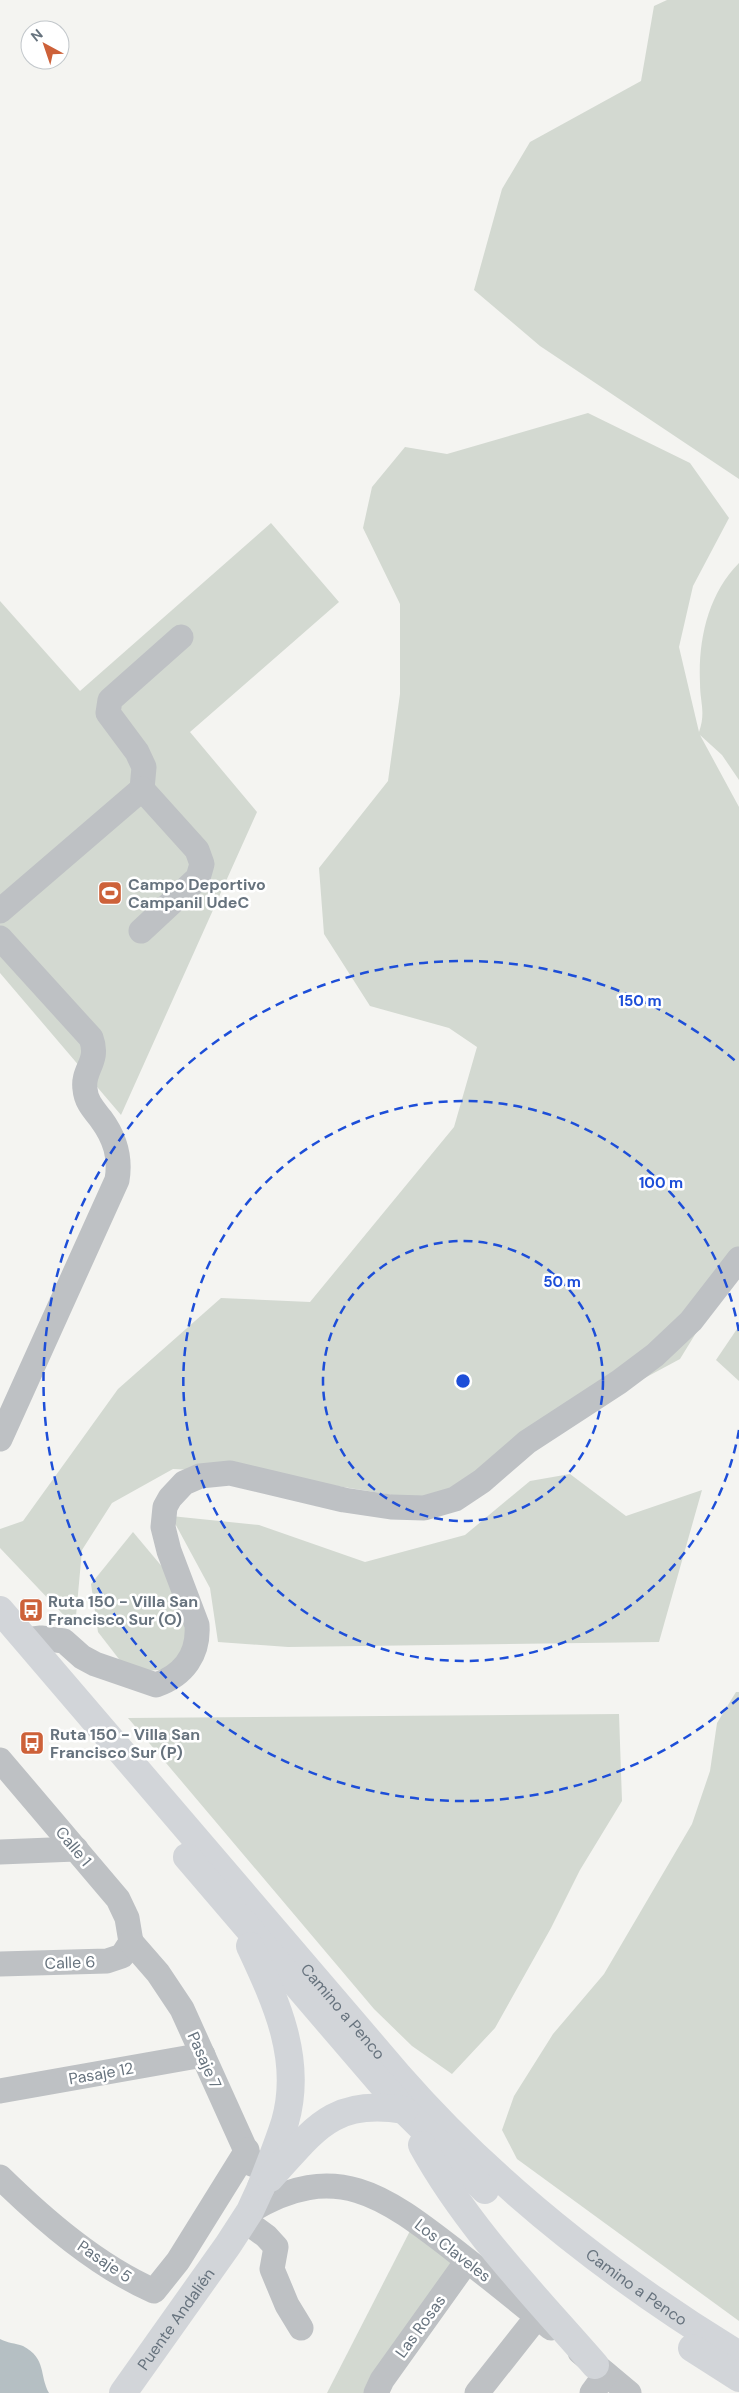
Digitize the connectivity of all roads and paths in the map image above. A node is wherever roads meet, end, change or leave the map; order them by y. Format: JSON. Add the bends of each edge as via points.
{"nodes":[{"id":1,"x":181,"y":637,"type":"dead end"},
{"id":2,"x":142,"y":789,"type":"junction"},
{"id":3,"x":0,"y":911,"type":"edge"},
{"id":4,"x":141,"y":931,"type":"dead end"},
{"id":5,"x":0,"y":938,"type":"edge"},
{"id":6,"x":739,"y":1259,"type":"edge"},
{"id":7,"x":0,"y":1439,"type":"edge"},
{"id":8,"x":0,"y":1610,"type":"edge"},
{"id":9,"x":13,"y":1639,"type":"edge"},
{"id":10,"x":0,"y":1760,"type":"edge"},
{"id":11,"x":76,"y":1849,"type":"junction"},
{"id":12,"x":0,"y":1852,"type":"edge"},
{"id":13,"x":234,"y":1913,"type":"junction"},
{"id":14,"x":131,"y":1942,"type":"junction"},
{"id":15,"x":0,"y":1964,"type":"edge"},
{"id":16,"x":203,"y":2055,"type":"junction"},
{"id":17,"x":0,"y":2091,"type":"edge"},
{"id":18,"x":404,"y":2110,"type":"junction"},
{"id":19,"x":247,"y":2150,"type":"junction"},
{"id":20,"x":0,"y":2177,"type":"edge"},
{"id":21,"x":252,"y":2206,"type":"junction"},
{"id":22,"x":467,"y":2261,"type":"junction"},
{"id":23,"x":538,"y":2316,"type":"junction"},
{"id":24,"x":301,"y":2328,"type":"dead end"},
{"id":25,"x":739,"y":2355,"type":"edge"},
{"id":26,"x":598,"y":2377,"type":"edge"},
{"id":27,"x":739,"y":2378,"type":"edge"},
{"id":28,"x":386,"y":2389,"type":"edge"},
{"id":29,"x":123,"y":2393,"type":"edge"},
{"id":30,"x":478,"y":2393,"type":"edge"},
{"id":31,"x":629,"y":2393,"type":"edge"}],
"edges":[{"from":1,"to":2,"type":"street","via":[[110,700],[108,713],[144,767]]},
{"from":2,"to":3,"type":"street"},
{"from":2,"to":4,"type":"street","via":[[196,850],[202,864],[198,878]]},
{"from":5,"to":7,"type":"street","via":[[92,1038],[96,1050],[84,1089],[89,1105],[114,1140],[120,1164],[117,1180]]},
{"from":6,"to":9,"type":"street","via":[[691,1321],[655,1355],[527,1442],[482,1481],[455,1499],[424,1508],[391,1507],[344,1500],[230,1473],[200,1476],[184,1483],[165,1507],[163,1527],[198,1633],[191,1659],[172,1678],[156,1685],[95,1664],[64,1642],[41,1638]]},
{"from":8,"to":9,"type":"main road","name":"Camino a Penco"},
{"from":9,"to":13,"type":"main road","name":"Camino a Penco"},
{"from":9,"to":25,"type":"main road","name":"Camino a Penco","via":[[455,2136],[521,2197],[591,2254]]},
{"from":10,"to":11,"type":"street","name":"Calle 1"},
{"from":11,"to":12,"type":"street"},
{"from":11,"to":14,"type":"street","name":"Calle 1","via":[[118,1900],[127,1918]]},
{"from":13,"to":18,"type":"main road","name":"Camino a Penco"},
{"from":13,"to":21,"type":"main road","via":[[275,1998],[288,2047],[290,2072],[285,2121]]},
{"from":14,"to":15,"type":"street","name":"Calle 6","via":[[122,1956],[107,1961]]},
{"from":14,"to":16,"type":"street","name":"Pasaje 7","via":[[171,1991]]},
{"from":16,"to":17,"type":"street","name":"Pasaje 12"},
{"from":16,"to":19,"type":"street","name":"Pasaje 7"},
{"from":18,"to":21,"type":"main road","via":[[375,2106],[332,2117],[309,2135]]},
{"from":18,"to":26,"type":"main road","via":[[425,2150],[473,2221]]},
{"from":18,"to":27,"type":"main road","name":"Camino a Penco","via":[[479,2185],[556,2249],[639,2312]]},
{"from":19,"to":20,"type":"street","name":"Pasaje 5","via":[[178,2261],[154,2290],[125,2278],[35,2211]]},
{"from":19,"to":21,"type":"street","name":"Pasaje 7"},
{"from":21,"to":22,"type":"street","name":"Los Claveles","via":[[300,2189],[331,2186],[358,2190],[408,2215]]},
{"from":21,"to":24,"type":"street","via":[[266,2236],[276,2248],[272,2269]]},
{"from":21,"to":29,"type":"main road","name":"Puente Andalién"},
{"from":22,"to":23,"type":"street","name":"Los Claveles"},
{"from":22,"to":28,"type":"street","name":"Las Rosas"},
{"from":23,"to":26,"type":"street","name":"Los Claveles"},
{"from":23,"to":30,"type":"street"},
{"from":26,"to":31,"type":"street","name":"Los Claveles"}]}
